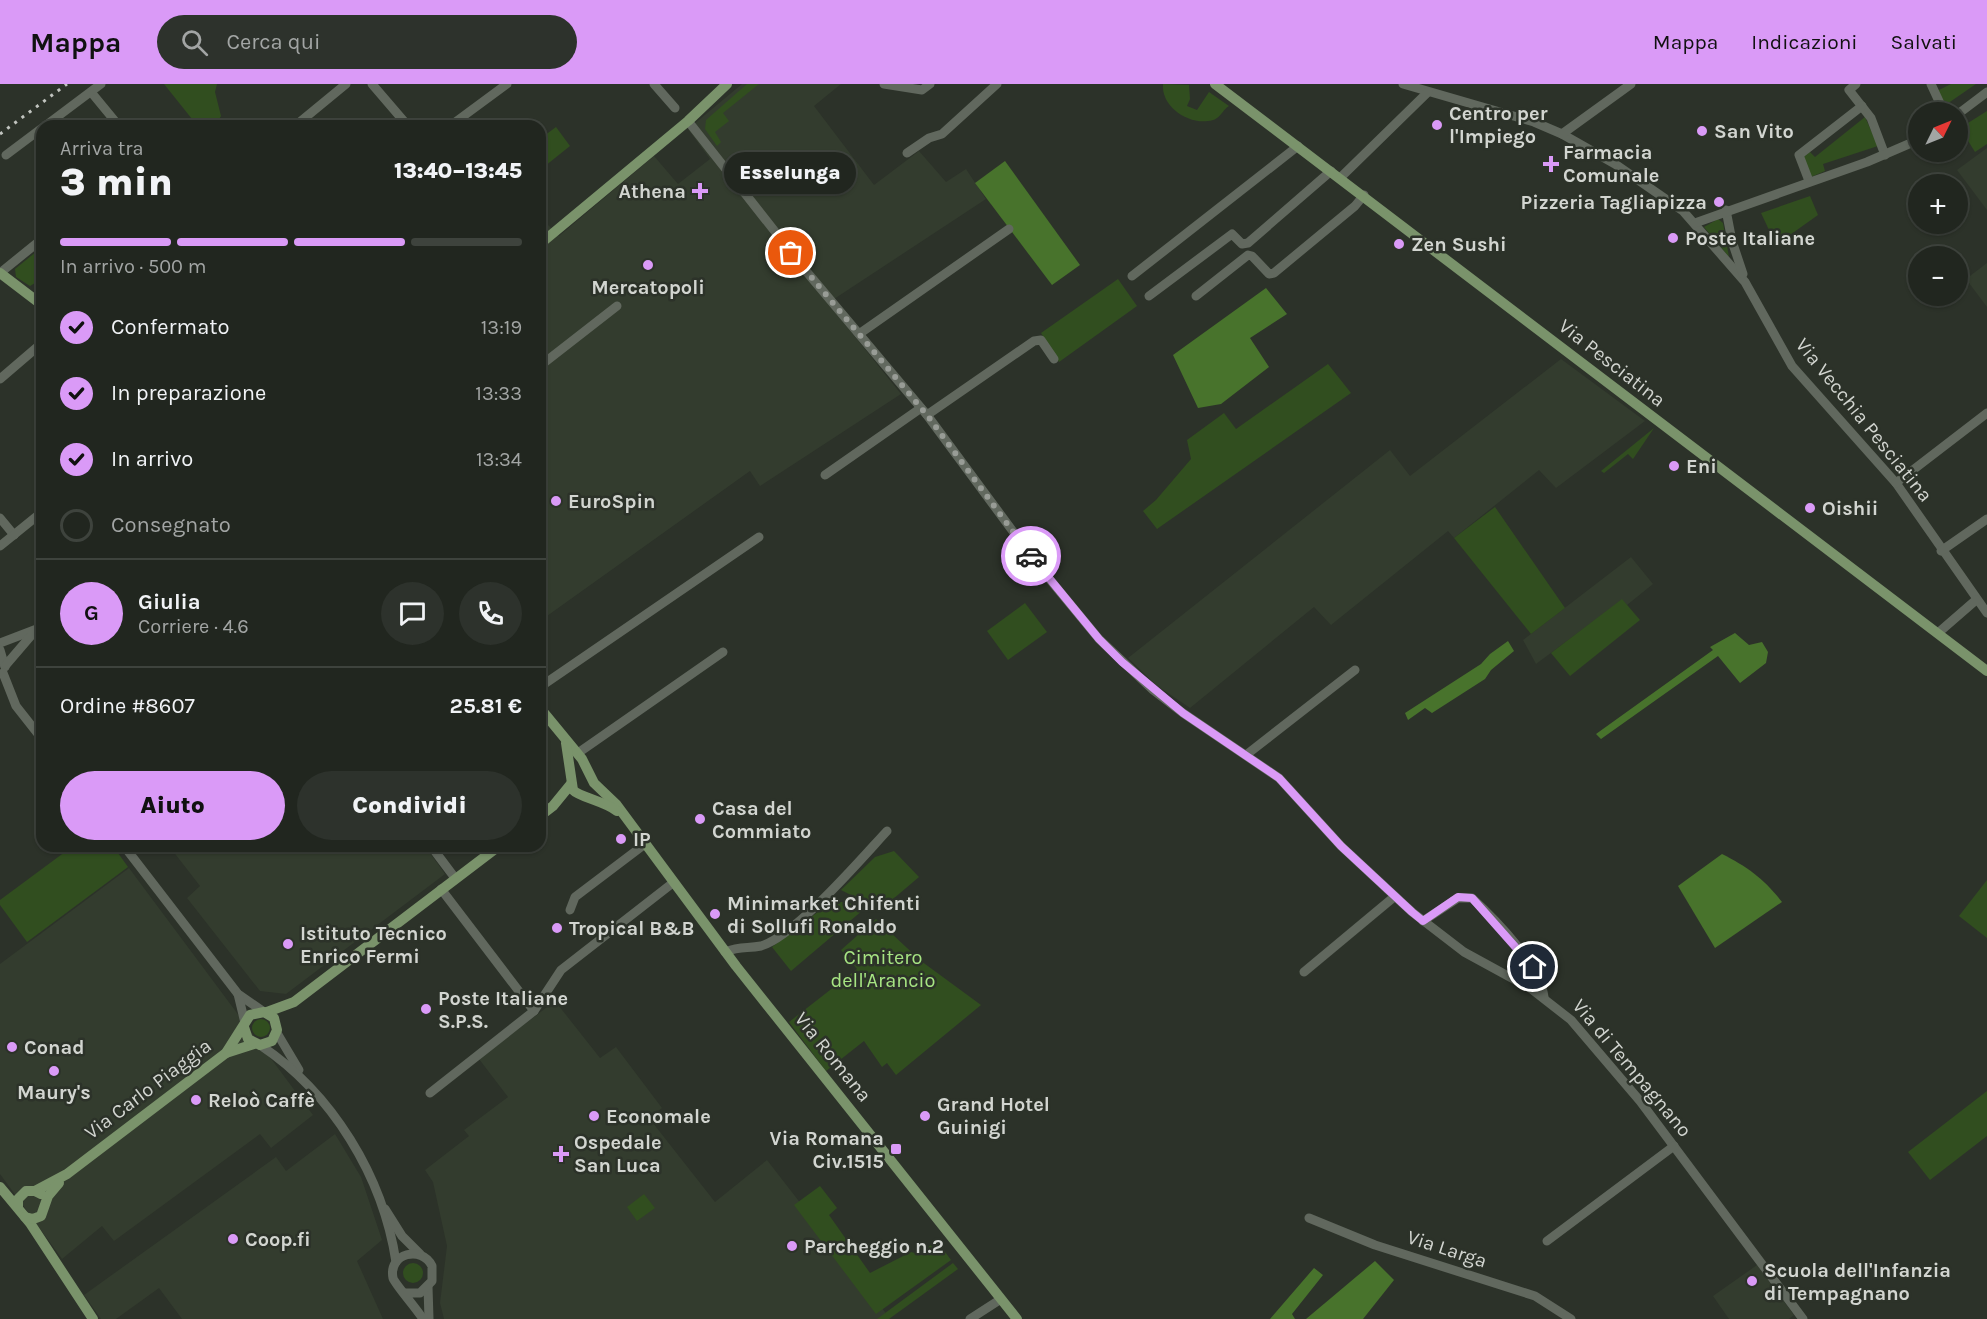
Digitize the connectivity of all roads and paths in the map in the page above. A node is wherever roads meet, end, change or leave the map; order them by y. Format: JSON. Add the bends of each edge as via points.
{"nodes":[{"id":1,"x":102,"y":84,"type":"edge"},
{"id":2,"x":346,"y":84,"type":"edge"},
{"id":3,"x":372,"y":84,"type":"edge"},
{"id":4,"x":507,"y":84,"type":"edge"},
{"id":5,"x":654,"y":84,"type":"edge"},
{"id":6,"x":727,"y":84,"type":"edge"},
{"id":7,"x":884,"y":84,"type":"edge"},
{"id":8,"x":930,"y":84,"type":"edge"},
{"id":9,"x":997,"y":84,"type":"edge"},
{"id":10,"x":1215,"y":84,"type":"edge"},
{"id":11,"x":1403,"y":84,"type":"edge"},
{"id":12,"x":1631,"y":84,"type":"edge"},
{"id":13,"x":1856,"y":84,"type":"edge"},
{"id":14,"x":1931,"y":84,"type":"edge"},
{"id":15,"x":91,"y":92,"type":"junction"},
{"id":16,"x":1428,"y":92,"type":"junction"},
{"id":17,"x":1987,"y":92,"type":"edge"},
{"id":18,"x":1939,"y":102,"type":"edge"},
{"id":19,"x":1862,"y":106,"type":"junction"},
{"id":20,"x":1968,"y":106,"type":"edge"},
{"id":21,"x":675,"y":108,"type":"dead end"},
{"id":22,"x":55,"y":120,"type":"edge"},
{"id":23,"x":114,"y":120,"type":"edge"},
{"id":24,"x":302,"y":120,"type":"edge"},
{"id":25,"x":403,"y":120,"type":"edge"},
{"id":26,"x":458,"y":120,"type":"edge"},
{"id":27,"x":688,"y":122,"type":"junction"},
{"id":28,"x":36,"y":134,"type":"edge"},
{"id":29,"x":1562,"y":134,"type":"junction"},
{"id":30,"x":1908,"y":145,"type":"edge"},
{"id":31,"x":1298,"y":146,"type":"junction"},
{"id":32,"x":907,"y":153,"type":"dead end"},
{"id":33,"x":6,"y":155,"type":"dead end"},
{"id":34,"x":1885,"y":155,"type":"junction"},
{"id":35,"x":1335,"y":175,"type":"junction"},
{"id":36,"x":1809,"y":181,"type":"junction"},
{"id":37,"x":1364,"y":195,"type":"junction"},
{"id":38,"x":1726,"y":210,"type":"junction"},
{"id":39,"x":1695,"y":223,"type":"junction"},
{"id":40,"x":1009,"y":229,"type":"dead end"},
{"id":41,"x":546,"y":239,"type":"edge"},
{"id":42,"x":36,"y":244,"type":"edge"},
{"id":43,"x":0,"y":273,"type":"edge"},
{"id":44,"x":1132,"y":276,"type":"dead end"},
{"id":45,"x":1745,"y":282,"type":"junction"},
{"id":46,"x":1149,"y":296,"type":"dead end"},
{"id":47,"x":1196,"y":296,"type":"dead end"},
{"id":48,"x":36,"y":300,"type":"edge"},
{"id":49,"x":617,"y":306,"type":"dead end"},
{"id":50,"x":859,"y":334,"type":"junction"},
{"id":51,"x":36,"y":348,"type":"edge"},
{"id":52,"x":1054,"y":359,"type":"dead end"},
{"id":53,"x":546,"y":361,"type":"edge"},
{"id":54,"x":0,"y":379,"type":"edge"},
{"id":55,"x":924,"y":412,"type":"junction"},
{"id":56,"x":1987,"y":413,"type":"edge"},
{"id":57,"x":825,"y":475,"type":"dead end"},
{"id":58,"x":1896,"y":483,"type":"junction"},
{"id":59,"x":36,"y":517,"type":"edge"},
{"id":60,"x":0,"y":518,"type":"edge"},
{"id":61,"x":1987,"y":519,"type":"edge"},
{"id":62,"x":14,"y":535,"type":"junction"},
{"id":63,"x":759,"y":537,"type":"dead end"},
{"id":64,"x":0,"y":546,"type":"edge"},
{"id":65,"x":1941,"y":551,"type":"junction"},
{"id":66,"x":1976,"y":600,"type":"junction"},
{"id":67,"x":1987,"y":613,"type":"edge"},
{"id":68,"x":36,"y":630,"type":"edge"},
{"id":69,"x":36,"y":633,"type":"edge"},
{"id":70,"x":1938,"y":633,"type":"junction"},
{"id":71,"x":0,"y":643,"type":"edge"},
{"id":72,"x":0,"y":650,"type":"edge"},
{"id":73,"x":723,"y":652,"type":"dead end"},
{"id":74,"x":1355,"y":670,"type":"dead end"},
{"id":75,"x":1987,"y":670,"type":"edge"},
{"id":76,"x":3,"y":672,"type":"edge"},
{"id":77,"x":546,"y":683,"type":"edge"},
{"id":78,"x":1,"y":696,"type":"edge"},
{"id":79,"x":16,"y":706,"type":"junction"},
{"id":80,"x":546,"y":716,"type":"edge"},
{"id":81,"x":36,"y":731,"type":"edge"},
{"id":82,"x":566,"y":742,"type":"junction"},
{"id":83,"x":578,"y":753,"type":"junction"},
{"id":84,"x":1246,"y":755,"type":"junction"},
{"id":85,"x":592,"y":779,"type":"junction"},
{"id":86,"x":571,"y":781,"type":"junction"},
{"id":87,"x":582,"y":796,"type":"junction"},
{"id":88,"x":553,"y":806,"type":"junction"},
{"id":89,"x":546,"y":811,"type":"edge"},
{"id":90,"x":623,"y":816,"type":"junction"},
{"id":91,"x":887,"y":831,"type":"dead end"},
{"id":92,"x":645,"y":844,"type":"junction"},
{"id":93,"x":129,"y":852,"type":"edge"},
{"id":94,"x":436,"y":852,"type":"edge"},
{"id":95,"x":491,"y":852,"type":"edge"},
{"id":96,"x":455,"y":878,"type":"junction"},
{"id":97,"x":674,"y":882,"type":"junction"},
{"id":98,"x":441,"y":889,"type":"junction"},
{"id":99,"x":1394,"y":897,"type":"junction"},
{"id":100,"x":570,"y":910,"type":"dead end"},
{"id":101,"x":1423,"y":921,"type":"junction"},
{"id":102,"x":725,"y":952,"type":"junction"},
{"id":103,"x":1304,"y":972,"type":"dead end"},
{"id":104,"x":238,"y":994,"type":"junction"},
{"id":105,"x":1544,"y":997,"type":"junction"},
{"id":106,"x":294,"y":1002,"type":"junction"},
{"id":107,"x":534,"y":1011,"type":"junction"},
{"id":108,"x":266,"y":1012,"type":"junction"},
{"id":109,"x":244,"y":1025,"type":"junction"},
{"id":110,"x":277,"y":1029,"type":"junction"},
{"id":111,"x":257,"y":1044,"type":"junction"},
{"id":112,"x":226,"y":1053,"type":"junction"},
{"id":113,"x":303,"y":1078,"type":"junction"},
{"id":114,"x":430,"y":1093,"type":"dead end"},
{"id":115,"x":1674,"y":1146,"type":"junction"},
{"id":116,"x":68,"y":1174,"type":"junction"},
{"id":117,"x":0,"y":1186,"type":"edge"},
{"id":118,"x":35,"y":1191,"type":"junction"},
{"id":119,"x":23,"y":1193,"type":"junction"},
{"id":120,"x":378,"y":1197,"type":"junction"},
{"id":121,"x":46,"y":1203,"type":"junction"},
{"id":122,"x":21,"y":1212,"type":"junction"},
{"id":123,"x":41,"y":1216,"type":"junction"},
{"id":124,"x":1309,"y":1218,"type":"dead end"},
{"id":125,"x":40,"y":1240,"type":"junction"},
{"id":126,"x":1547,"y":1241,"type":"dead end"},
{"id":127,"x":420,"y":1254,"type":"junction"},
{"id":128,"x":396,"y":1262,"type":"junction"},
{"id":129,"x":428,"y":1287,"type":"junction"},
{"id":130,"x":406,"y":1293,"type":"junction"},
{"id":131,"x":1001,"y":1299,"type":"junction"},
{"id":132,"x":93,"y":1319,"type":"edge"},
{"id":133,"x":423,"y":1319,"type":"edge"},
{"id":134,"x":429,"y":1319,"type":"edge"},
{"id":135,"x":970,"y":1319,"type":"edge"},
{"id":136,"x":1017,"y":1319,"type":"edge"},
{"id":137,"x":1571,"y":1319,"type":"edge"},
{"id":138,"x":1803,"y":1319,"type":"edge"}],
"edges":[{"from":1,"to":15,"type":"street"},
{"from":2,"to":24,"type":"street"},
{"from":3,"to":25,"type":"street"},
{"from":4,"to":26,"type":"street"},
{"from":5,"to":21,"type":"street"},
{"from":6,"to":27,"type":"main road"},
{"from":7,"to":8,"type":"street","via":[[922,90]]},
{"from":9,"to":32,"type":"street","via":[[942,134]]},
{"from":10,"to":31,"type":"main road","name":"Via Pesciatina"},
{"from":11,"to":16,"type":"street","name":"Via Vecchia Pesciatina"},
{"from":12,"to":29,"type":"street"},
{"from":13,"to":19,"type":"street","via":[[1849,90]]},
{"from":14,"to":18,"type":"street"},
{"from":15,"to":22,"type":"street"},
{"from":15,"to":23,"type":"street"},
{"from":16,"to":29,"type":"street","name":"Via Vecchia Pesciatina","via":[[1534,122]]},
{"from":16,"to":35,"type":"street"},
{"from":17,"to":20,"type":"street"},
{"from":19,"to":34,"type":"street","via":[[1871,118]]},
{"from":19,"to":36,"type":"street","via":[[1799,156]]},
{"from":27,"to":41,"type":"main road"},
{"from":27,"to":50,"type":"street","name":"Via di Tempagnano"},
{"from":28,"to":33,"type":"street"},
{"from":29,"to":39,"type":"street","name":"Via Vecchia Pesciatina","via":[[1659,193]]},
{"from":30,"to":34,"type":"street"},
{"from":31,"to":35,"type":"main road","name":"Via Pesciatina"},
{"from":31,"to":44,"type":"street"},
{"from":34,"to":36,"type":"street"},
{"from":35,"to":37,"type":"main road","name":"Via Pesciatina"},
{"from":35,"to":46,"type":"street","via":[[1248,243],[1242,244],[1232,234]]},
{"from":36,"to":38,"type":"street"},
{"from":37,"to":47,"type":"street","via":[[1274,273],[1269,274],[1248,255]]},
{"from":37,"to":70,"type":"main road","name":"Via Pesciatina"},
{"from":38,"to":39,"type":"street"},
{"from":38,"to":45,"type":"street"},
{"from":39,"to":45,"type":"street","name":"Via Vecchia Pesciatina"},
{"from":40,"to":50,"type":"street"},
{"from":42,"to":43,"type":"street"},
{"from":43,"to":48,"type":"main road"},
{"from":45,"to":58,"type":"street","name":"Via Vecchia Pesciatina","via":[[1792,366]]},
{"from":49,"to":53,"type":"street"},
{"from":50,"to":55,"type":"street","name":"Via di Tempagnano"},
{"from":51,"to":54,"type":"street"},
{"from":52,"to":55,"type":"street","via":[[1041,340],[1034,341]]},
{"from":55,"to":57,"type":"street"},
{"from":55,"to":84,"type":"street","name":"Via di Tempagnano","via":[[1037,564],[1105,645],[1183,713]]},
{"from":56,"to":58,"type":"street"},
{"from":58,"to":65,"type":"street","name":"Via Vecchia Pesciatina"},
{"from":59,"to":62,"type":"street"},
{"from":60,"to":62,"type":"street"},
{"from":61,"to":65,"type":"street"},
{"from":62,"to":64,"type":"street"},
{"from":63,"to":77,"type":"street"},
{"from":65,"to":66,"type":"street","name":"Via Vecchia Pesciatina"},
{"from":66,"to":67,"type":"street","name":"Via Vecchia Pesciatina"},
{"from":66,"to":70,"type":"street"},
{"from":68,"to":71,"type":"street"},
{"from":69,"to":76,"type":"street"},
{"from":70,"to":75,"type":"main road","name":"Via Pesciatina"},
{"from":72,"to":76,"type":"street"},
{"from":73,"to":83,"type":"street"},
{"from":74,"to":84,"type":"street"},
{"from":76,"to":79,"type":"street"},
{"from":78,"to":79,"type":"street"},
{"from":79,"to":81,"type":"street"},
{"from":80,"to":82,"type":"main road","name":"Via Romana"},
{"from":82,"to":83,"type":"main road","name":"Via Romana"},
{"from":82,"to":86,"type":"main road","name":"Via Romana"},
{"from":83,"to":85,"type":"main road","name":"Via Romana"},
{"from":84,"to":99,"type":"street","name":"Via di Tempagnano","via":[[1279,778]]},
{"from":85,"to":86,"type":"main road","via":[[582,772]]},
{"from":85,"to":87,"type":"main road","via":[[591,792]]},
{"from":85,"to":90,"type":"main road","name":"Via Romana"},
{"from":86,"to":87,"type":"main road","name":"Via Romana","via":[[573,790]]},
{"from":86,"to":88,"type":"main road"},
{"from":87,"to":88,"type":"main road"},
{"from":87,"to":90,"type":"main road","name":"Via Romana","via":[[603,802]]},
{"from":88,"to":89,"type":"main road"},
{"from":90,"to":92,"type":"main road","name":"Via Romana"},
{"from":91,"to":102,"type":"street","via":[[823,900],[780,934],[761,946],[736,946]]},
{"from":92,"to":97,"type":"main road","name":"Via Romana"},
{"from":92,"to":100,"type":"street","via":[[575,897]]},
{"from":93,"to":104,"type":"street"},
{"from":94,"to":96,"type":"street"},
{"from":95,"to":96,"type":"main road","name":"Via Carlo Piaggia"},
{"from":96,"to":98,"type":"main road","name":"Via Carlo Piaggia"},
{"from":97,"to":102,"type":"main road","name":"Via Romana"},
{"from":97,"to":107,"type":"street","via":[[561,970]]},
{"from":98,"to":106,"type":"main road","name":"Via Carlo Piaggia"},
{"from":98,"to":107,"type":"street"},
{"from":99,"to":101,"type":"street","name":"Via di Tempagnano"},
{"from":99,"to":103,"type":"street"},
{"from":101,"to":105,"type":"street","name":"Via di Tempagnano","via":[[1464,952]]},
{"from":101,"to":105,"type":"street","via":[[1458,897],[1472,898],[1533,967]]},
{"from":102,"to":131,"type":"main road","name":"Via Romana"},
{"from":104,"to":108,"type":"street"},
{"from":104,"to":109,"type":"street"},
{"from":105,"to":115,"type":"street","name":"Via di Tempagnano","via":[[1571,1020]]},
{"from":106,"to":108,"type":"main road","name":"Via Carlo Piaggia"},
{"from":106,"to":110,"type":"main road"},
{"from":107,"to":114,"type":"street"},
{"from":108,"to":109,"type":"main road","name":"Via Carlo Piaggia","via":[[254,1013]]},
{"from":108,"to":110,"type":"main road"},
{"from":109,"to":111,"type":"main road","via":[[246,1036]]},
{"from":109,"to":112,"type":"main road","name":"Via Carlo Piaggia"},
{"from":110,"to":111,"type":"main road","via":[[272,1041]]},
{"from":110,"to":113,"type":"street"},
{"from":111,"to":112,"type":"main road"},
{"from":111,"to":113,"type":"street"},
{"from":112,"to":116,"type":"main road","name":"Via Carlo Piaggia"},
{"from":113,"to":120,"type":"street","via":[[351,1140]]},
{"from":115,"to":126,"type":"street"},
{"from":115,"to":138,"type":"street","name":"Via di Tempagnano"},
{"from":116,"to":118,"type":"main road","name":"Via Carlo Piaggia"},
{"from":116,"to":121,"type":"main road","name":"Via Carlo Piaggia"},
{"from":117,"to":119,"type":"main road"},
{"from":117,"to":122,"type":"main road"},
{"from":118,"to":119,"type":"main road"},
{"from":118,"to":121,"type":"main road","via":[[43,1195]]},
{"from":119,"to":122,"type":"main road","via":[[18,1199]]},
{"from":120,"to":127,"type":"street","via":[[402,1236]]},
{"from":120,"to":128,"type":"street"},
{"from":121,"to":123,"type":"main road"},
{"from":122,"to":123,"type":"main road","via":[[33,1219]]},
{"from":122,"to":125,"type":"main road"},
{"from":123,"to":125,"type":"main road"},
{"from":124,"to":137,"type":"street","name":"Via Larga","via":[[1375,1245],[1535,1296]]},
{"from":125,"to":132,"type":"main road"},
{"from":127,"to":128,"type":"street","via":[[407,1254]]},
{"from":127,"to":129,"type":"street","via":[[433,1269]]},
{"from":128,"to":130,"type":"street","via":[[394,1281]]},
{"from":129,"to":130,"type":"street","via":[[417,1294]]},
{"from":129,"to":134,"type":"street"},
{"from":130,"to":133,"type":"street"},
{"from":131,"to":135,"type":"street"},
{"from":131,"to":136,"type":"main road","name":"Via Romana"}]}
